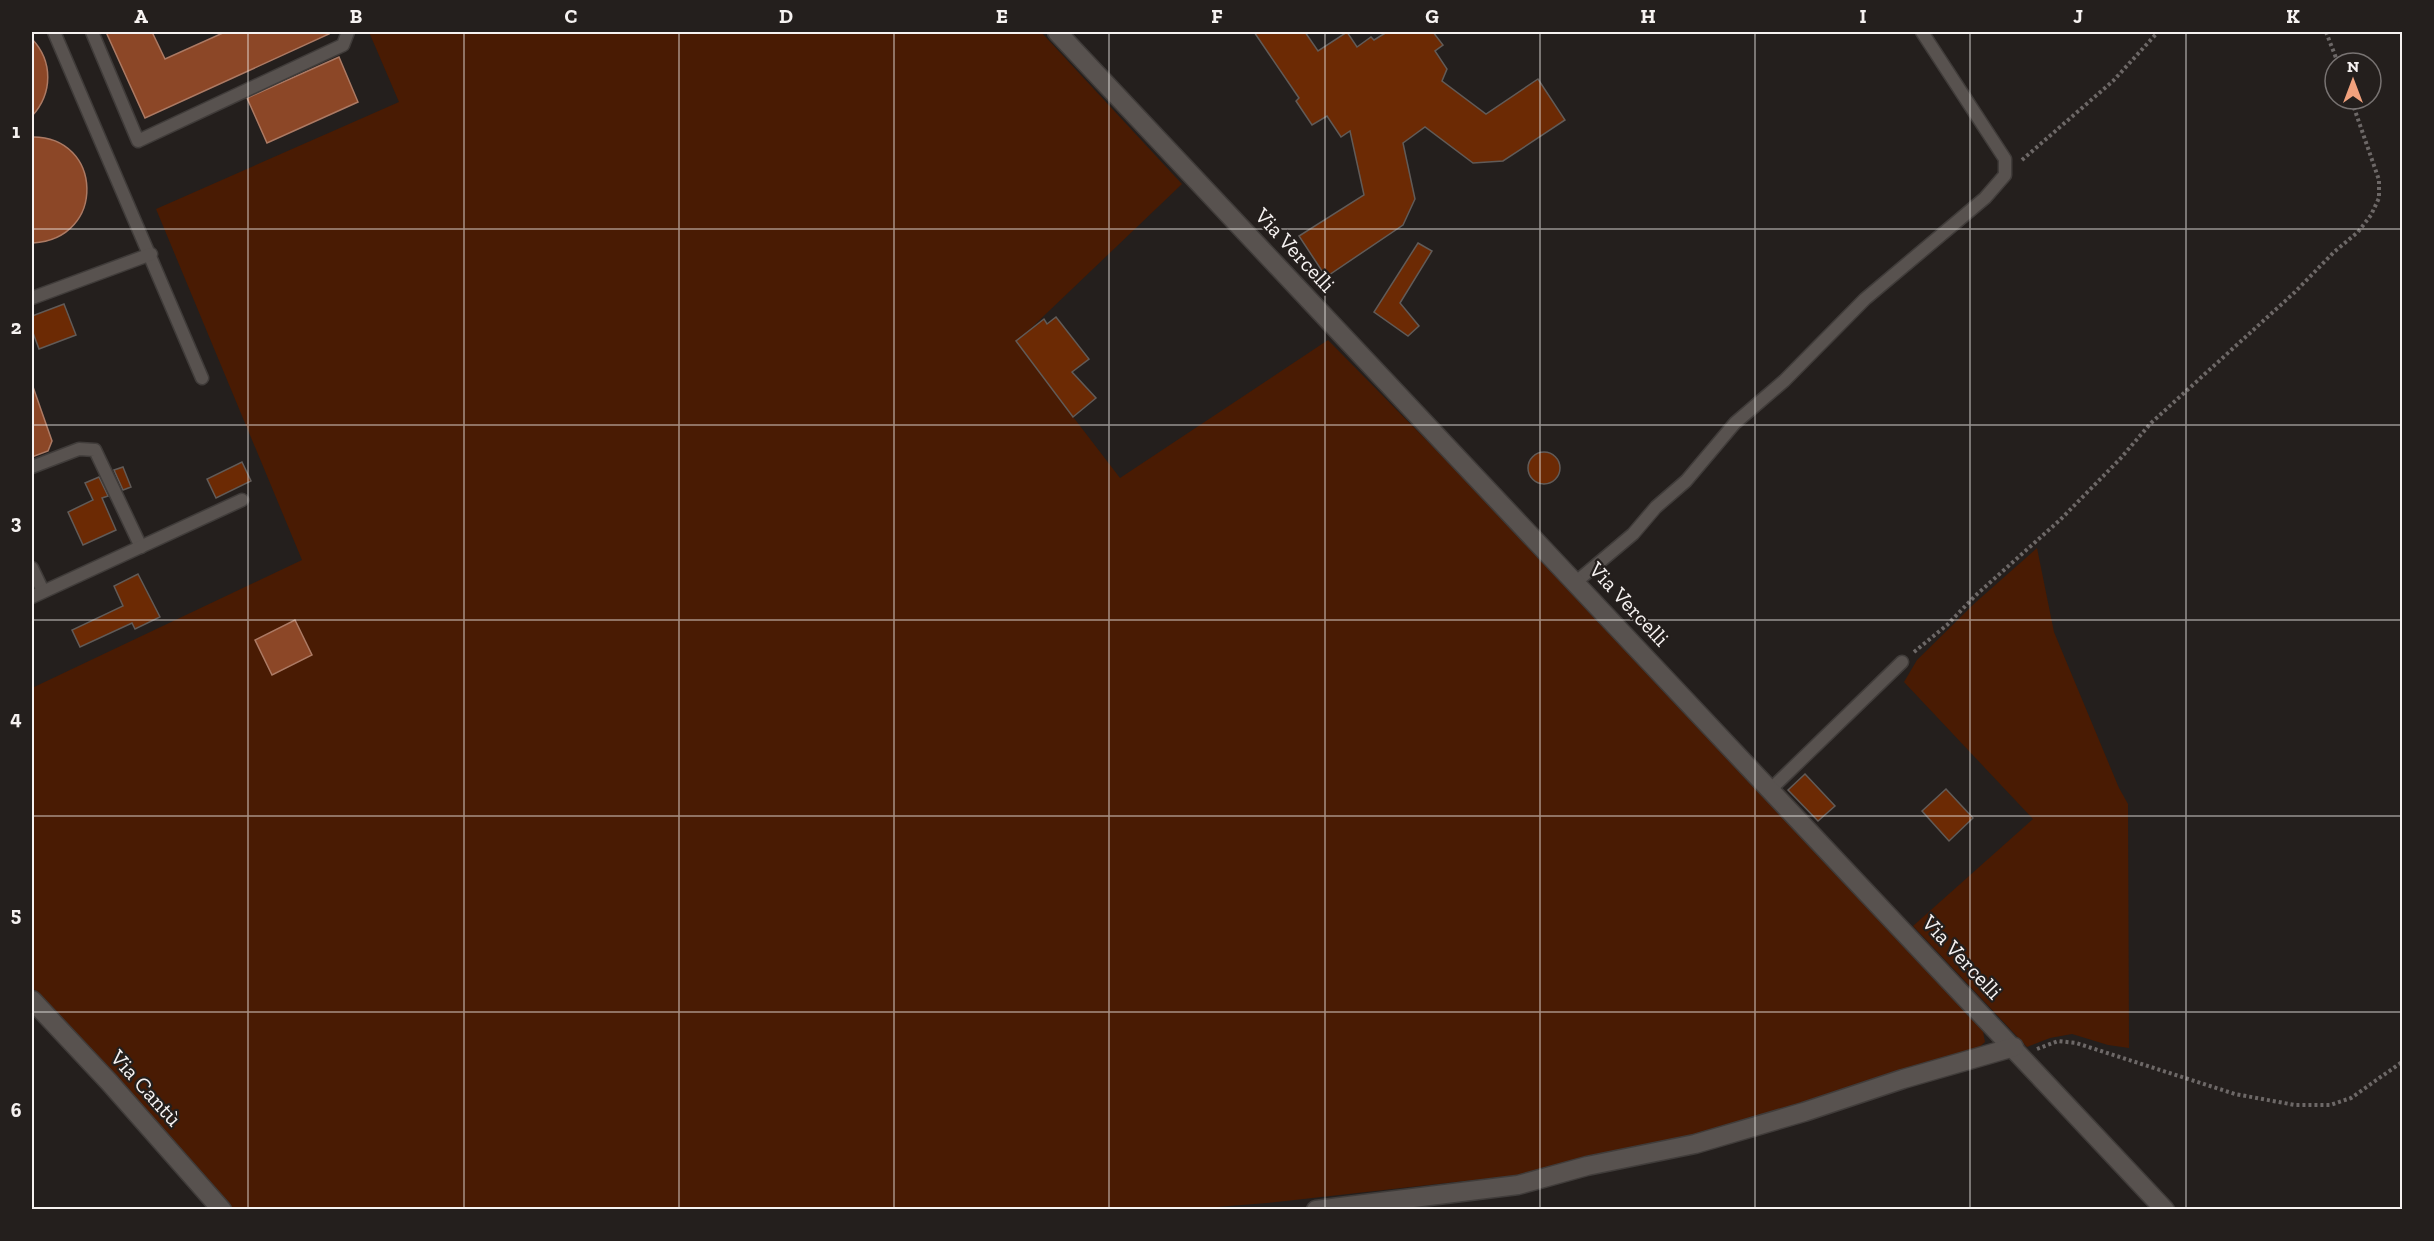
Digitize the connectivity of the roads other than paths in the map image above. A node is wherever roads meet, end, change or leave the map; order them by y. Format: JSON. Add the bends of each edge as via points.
{"nodes":[{"id":1,"x":54,"y":32,"type":"edge"},
{"id":2,"x":93,"y":32,"type":"edge"},
{"id":3,"x":348,"y":32,"type":"edge"},
{"id":4,"x":1056,"y":32,"type":"edge"},
{"id":5,"x":1922,"y":32,"type":"edge"},
{"id":6,"x":151,"y":254,"type":"junction"},
{"id":7,"x":32,"y":298,"type":"edge"},
{"id":8,"x":202,"y":378,"type":"dead end"},
{"id":9,"x":32,"y":467,"type":"edge"},
{"id":10,"x":242,"y":500,"type":"dead end"},
{"id":11,"x":141,"y":547,"type":"junction"},
{"id":12,"x":32,"y":568,"type":"edge"},
{"id":13,"x":1575,"y":582,"type":"junction"},
{"id":14,"x":37,"y":594,"type":"edge"},
{"id":15,"x":1902,"y":662,"type":"road end"},
{"id":16,"x":1770,"y":790,"type":"junction"},
{"id":17,"x":32,"y":1000,"type":"edge"},
{"id":18,"x":2019,"y":1052,"type":"junction"},
{"id":19,"x":222,"y":1209,"type":"edge"},
{"id":20,"x":1316,"y":1209,"type":"edge"},
{"id":21,"x":2166,"y":1209,"type":"edge"}],
"edges":[{"from":1,"to":6,"type":"lane"},
{"from":2,"to":3,"type":"lane","via":[[138,141],[343,45]]},
{"from":4,"to":13,"type":"street","name":"Via Vercelli"},
{"from":5,"to":13,"type":"lane","via":[[2005,159],[2005,175],[1985,198],[1865,299],[1736,423],[1633,534]]},
{"from":6,"to":7,"type":"lane"},
{"from":6,"to":8,"type":"lane"},
{"from":9,"to":11,"type":"lane","via":[[79,449],[94,450]]},
{"from":10,"to":11,"type":"lane"},
{"from":11,"to":14,"type":"lane"},
{"from":12,"to":14,"type":"lane"},
{"from":13,"to":16,"type":"street","name":"Via Vercelli"},
{"from":15,"to":16,"type":"lane"},
{"from":16,"to":18,"type":"street","name":"Via Vercelli"},
{"from":17,"to":19,"type":"street","name":"Via Cantù"},
{"from":18,"to":20,"type":"street","via":[[1903,1079],[1695,1144],[1518,1185]]},
{"from":18,"to":21,"type":"street","name":"Via Vercelli"}]}
